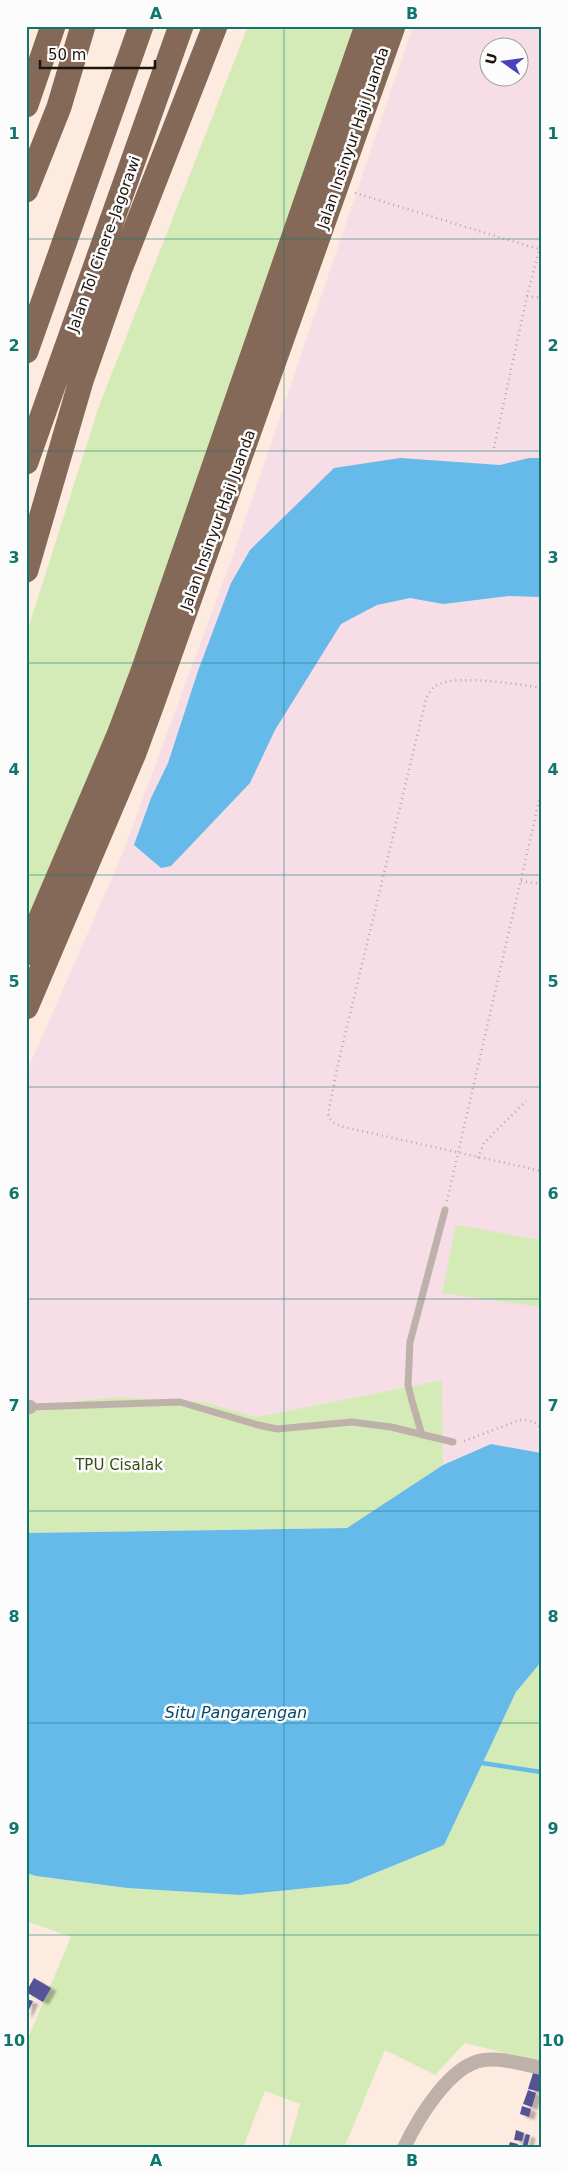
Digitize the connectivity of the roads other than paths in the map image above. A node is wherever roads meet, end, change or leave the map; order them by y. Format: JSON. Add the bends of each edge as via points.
{"nodes":[{"id":1,"x":53,"y":26,"type":"edge"},
{"id":2,"x":84,"y":26,"type":"edge"},
{"id":3,"x":141,"y":26,"type":"edge"},
{"id":4,"x":181,"y":26,"type":"edge"},
{"id":5,"x":215,"y":26,"type":"edge"},
{"id":6,"x":367,"y":26,"type":"edge"},
{"id":7,"x":393,"y":26,"type":"edge"},
{"id":8,"x":26,"y":105,"type":"edge"},
{"id":9,"x":26,"y":190,"type":"edge"},
{"id":10,"x":82,"y":192,"type":"junction"},
{"id":11,"x":26,"y":308,"type":"edge"},
{"id":12,"x":26,"y":351,"type":"edge"},
{"id":13,"x":26,"y":462,"type":"edge"},
{"id":14,"x":26,"y":570,"type":"edge"},
{"id":15,"x":26,"y":953,"type":"edge"},
{"id":16,"x":26,"y":1007,"type":"edge"},
{"id":17,"x":445,"y":1210,"type":"road end"},
{"id":18,"x":28,"y":1407,"type":"edge"},
{"id":19,"x":422,"y":1435,"type":"junction"},
{"id":20,"x":453,"y":1442,"type":"road end"},
{"id":21,"x":541,"y":2068,"type":"edge"},
{"id":22,"x":404,"y":2148,"type":"edge"}],
"edges":[{"from":1,"to":8,"type":"highway"},
{"from":2,"to":9,"type":"highway","via":[[59,107]]},
{"from":3,"to":10,"type":"highway"},
{"from":4,"to":13,"type":"highway","name":"Jalan Tol Cinere–Jagorawi"},
{"from":5,"to":14,"type":"highway","via":[[120,269],[81,381]]},
{"from":6,"to":15,"type":"highway","name":"Jalan Insinyur Haji Juanda","via":[[142,674]]},
{"from":7,"to":16,"type":"highway","name":"Jalan Insinyur Haji Juanda","via":[[134,753]]},
{"from":10,"to":11,"type":"highway"},
{"from":10,"to":12,"type":"highway"},
{"from":17,"to":19,"type":"lane","via":[[410,1342],[408,1384]]},
{"from":18,"to":19,"type":"lane","via":[[180,1402],[277,1428],[352,1422]]},
{"from":19,"to":20,"type":"lane"},
{"from":21,"to":22,"type":"street","via":[[504,2060],[482,2060],[467,2066],[434,2097]]}]}
